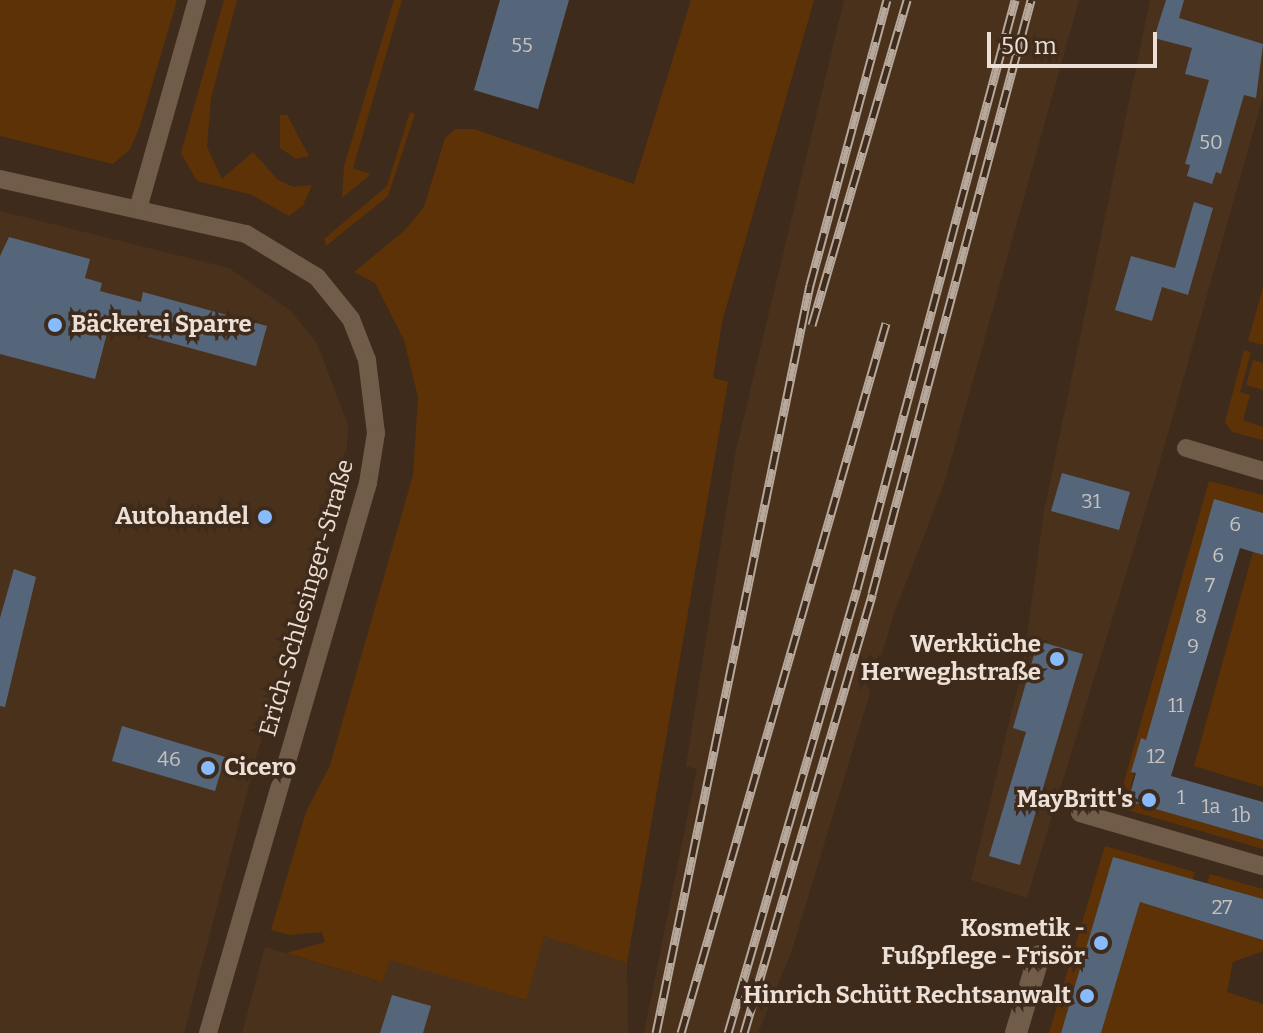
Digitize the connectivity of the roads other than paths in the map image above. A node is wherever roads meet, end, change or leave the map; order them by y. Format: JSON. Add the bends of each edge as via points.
{"nodes":[{"id":1,"x":197,"y":0,"type":"edge"},
{"id":2,"x":0,"y":179,"type":"edge"},
{"id":3,"x":138,"y":209,"type":"junction"},
{"id":4,"x":1186,"y":448,"type":"dead end"},
{"id":5,"x":1263,"y":471,"type":"edge"},
{"id":6,"x":1080,"y":813,"type":"dead end"},
{"id":7,"x":1263,"y":866,"type":"edge"},
{"id":8,"x":1039,"y":956,"type":"dead end"},
{"id":9,"x":208,"y":1033,"type":"edge"},
{"id":10,"x":1016,"y":1033,"type":"edge"}],
"edges":[{"from":1,"to":3,"type":"street"},
{"from":2,"to":3,"type":"street","name":"Erich-Schlesinger-Straße"},
{"from":3,"to":9,"type":"street","name":"Erich-Schlesinger-Straße","via":[[246,234],[317,277],[351,319],[367,360],[375,406],[368,483]]},
{"from":4,"to":5,"type":"street"},
{"from":6,"to":7,"type":"street"},
{"from":8,"to":10,"type":"street"}]}
